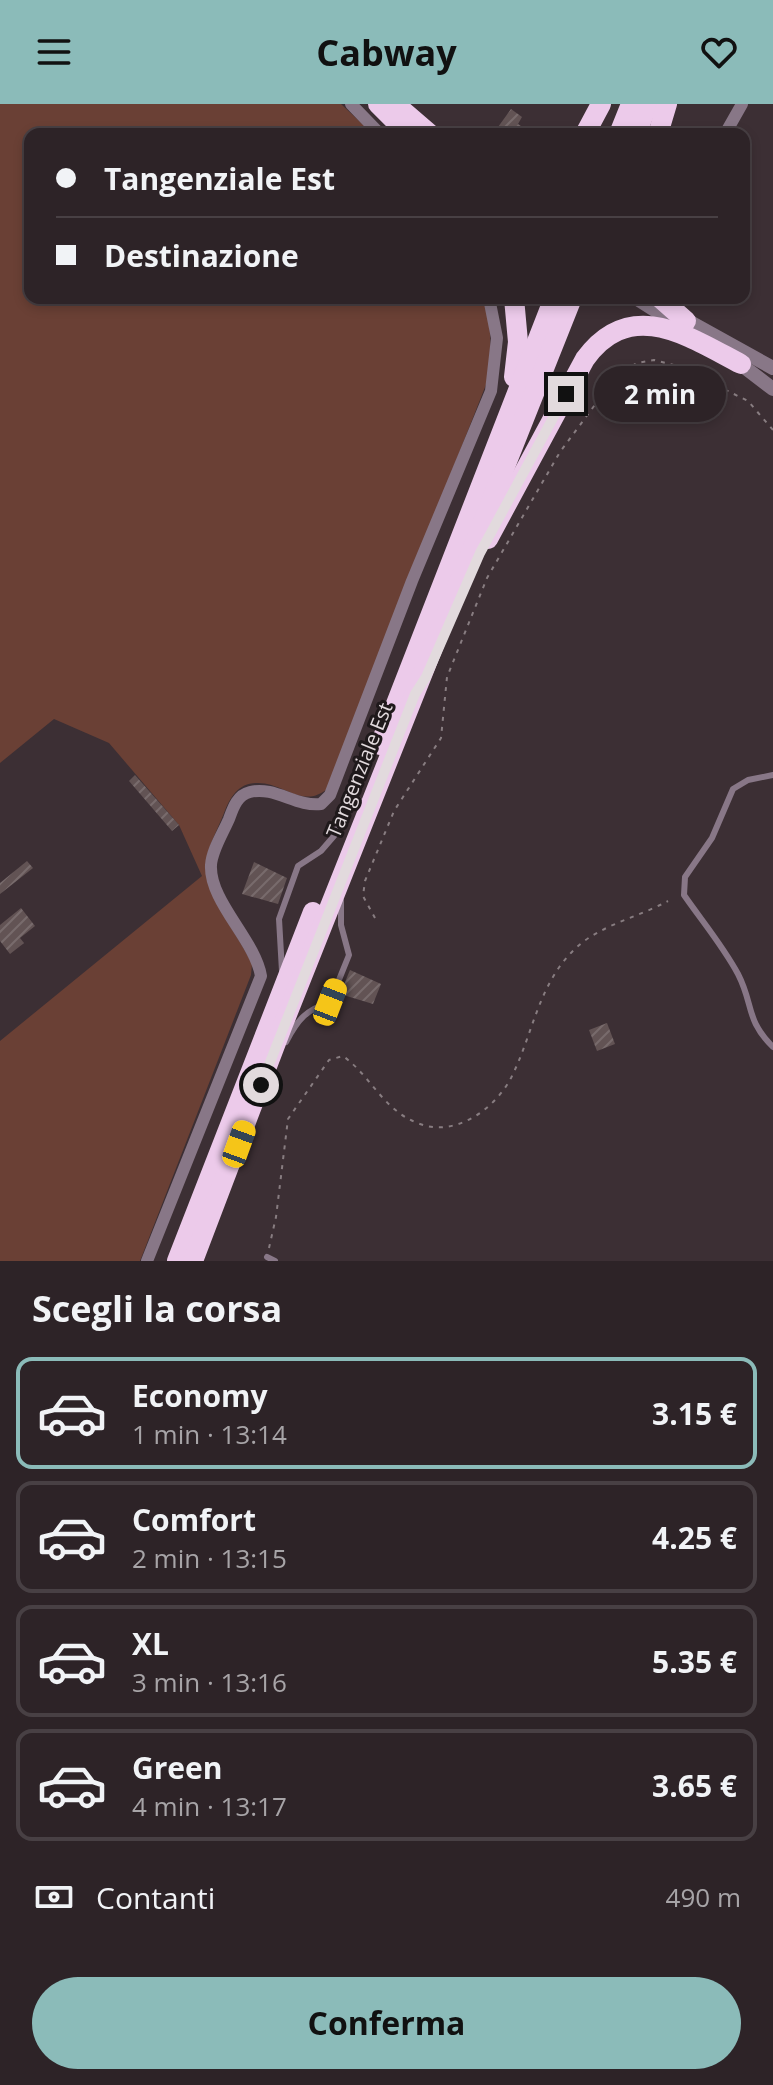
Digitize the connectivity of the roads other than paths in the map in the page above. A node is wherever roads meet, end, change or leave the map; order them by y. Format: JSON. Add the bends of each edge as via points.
{"nodes":[{"id":1,"x":351,"y":104,"type":"edge"},
{"id":2,"x":378,"y":104,"type":"edge"},
{"id":3,"x":387,"y":104,"type":"edge"},
{"id":4,"x":395,"y":104,"type":"edge"},
{"id":5,"x":601,"y":104,"type":"edge"},
{"id":6,"x":631,"y":104,"type":"edge"},
{"id":7,"x":648,"y":104,"type":"edge"},
{"id":8,"x":667,"y":104,"type":"edge"},
{"id":9,"x":742,"y":104,"type":"edge"},
{"id":10,"x":374,"y":128,"type":"edge"},
{"id":11,"x":402,"y":128,"type":"edge"},
{"id":12,"x":414,"y":128,"type":"edge"},
{"id":13,"x":423,"y":128,"type":"edge"},
{"id":14,"x":588,"y":128,"type":"edge"},
{"id":15,"x":621,"y":128,"type":"edge"},
{"id":16,"x":638,"y":128,"type":"edge"},
{"id":17,"x":660,"y":128,"type":"edge"},
{"id":18,"x":728,"y":128,"type":"edge"},
{"id":19,"x":490,"y":304,"type":"edge"},
{"id":20,"x":515,"y":304,"type":"edge"},
{"id":21,"x":552,"y":304,"type":"edge"},
{"id":22,"x":570,"y":304,"type":"edge"},
{"id":23,"x":646,"y":304,"type":"edge"},
{"id":24,"x":656,"y":304,"type":"edge"},
{"id":25,"x":667,"y":304,"type":"edge"},
{"id":26,"x":686,"y":321,"type":"junction"},
{"id":27,"x":741,"y":364,"type":"junction"},
{"id":28,"x":773,"y":368,"type":"edge"},
{"id":29,"x":773,"y":389,"type":"edge"},
{"id":30,"x":468,"y":516,"type":"junction"},
{"id":31,"x":415,"y":694,"type":"junction"},
{"id":32,"x":773,"y":775,"type":"edge"},
{"id":33,"x":359,"y":800,"type":"junction"},
{"id":34,"x":360,"y":831,"type":"junction"},
{"id":35,"x":267,"y":1025,"type":"junction"},
{"id":36,"x":773,"y":1047,"type":"edge"},
{"id":37,"x":272,"y":1055,"type":"junction"},
{"id":38,"x":267,"y":1257,"type":"road end"},
{"id":39,"x":147,"y":1261,"type":"edge"},
{"id":40,"x":177,"y":1261,"type":"edge"},
{"id":41,"x":193,"y":1261,"type":"edge"},
{"id":42,"x":275,"y":1261,"type":"edge"}],
"edges":[{"from":1,"to":10,"type":"street"},
{"from":2,"to":11,"type":"highway"},
{"from":3,"to":12,"type":"street"},
{"from":4,"to":13,"type":"highway"},
{"from":5,"to":14,"type":"highway"},
{"from":6,"to":15,"type":"highway"},
{"from":7,"to":16,"type":"highway"},
{"from":8,"to":17,"type":"highway"},
{"from":9,"to":18,"type":"street"},
{"from":19,"to":39,"type":"street","via":[[497,338],[491,391],[330,795],[313,805],[269,791],[247,792],[235,803],[214,854],[211,867],[217,890],[261,976]]},
{"from":20,"to":30,"type":"highway","via":[[515,374],[471,490]]},
{"from":21,"to":30,"type":"highway","name":"Tangenziale Est"},
{"from":22,"to":31,"type":"highway","name":"Tangenziale Est"},
{"from":23,"to":27,"type":"street"},
{"from":24,"to":26,"type":"street"},
{"from":25,"to":26,"type":"highway"},
{"from":26,"to":28,"type":"street"},
{"from":27,"to":29,"type":"street"},
{"from":27,"to":31,"type":"highway","via":[[661,327],[616,331],[593,348],[480,553]]},
{"from":30,"to":33,"type":"highway","name":"Tangenziale Est"},
{"from":31,"to":34,"type":"highway","name":"Tangenziale Est"},
{"from":32,"to":36,"type":"lane","via":[[733,789],[712,838],[685,877],[684,895],[741,979],[756,1030]]},
{"from":33,"to":35,"type":"highway","name":"Tangenziale Est"},
{"from":33,"to":35,"type":"lane","via":[[344,812],[321,851],[298,866],[279,919],[282,970]]},
{"from":34,"to":37,"type":"highway","name":"Tangenziale Est"},
{"from":34,"to":37,"type":"lane","via":[[358,858],[340,905],[349,955],[330,1002],[309,1009]]},
{"from":35,"to":40,"type":"highway","name":"Tangenziale Est"},
{"from":37,"to":41,"type":"highway","name":"Tangenziale Est"},
{"from":38,"to":42,"type":"lane"}]}
